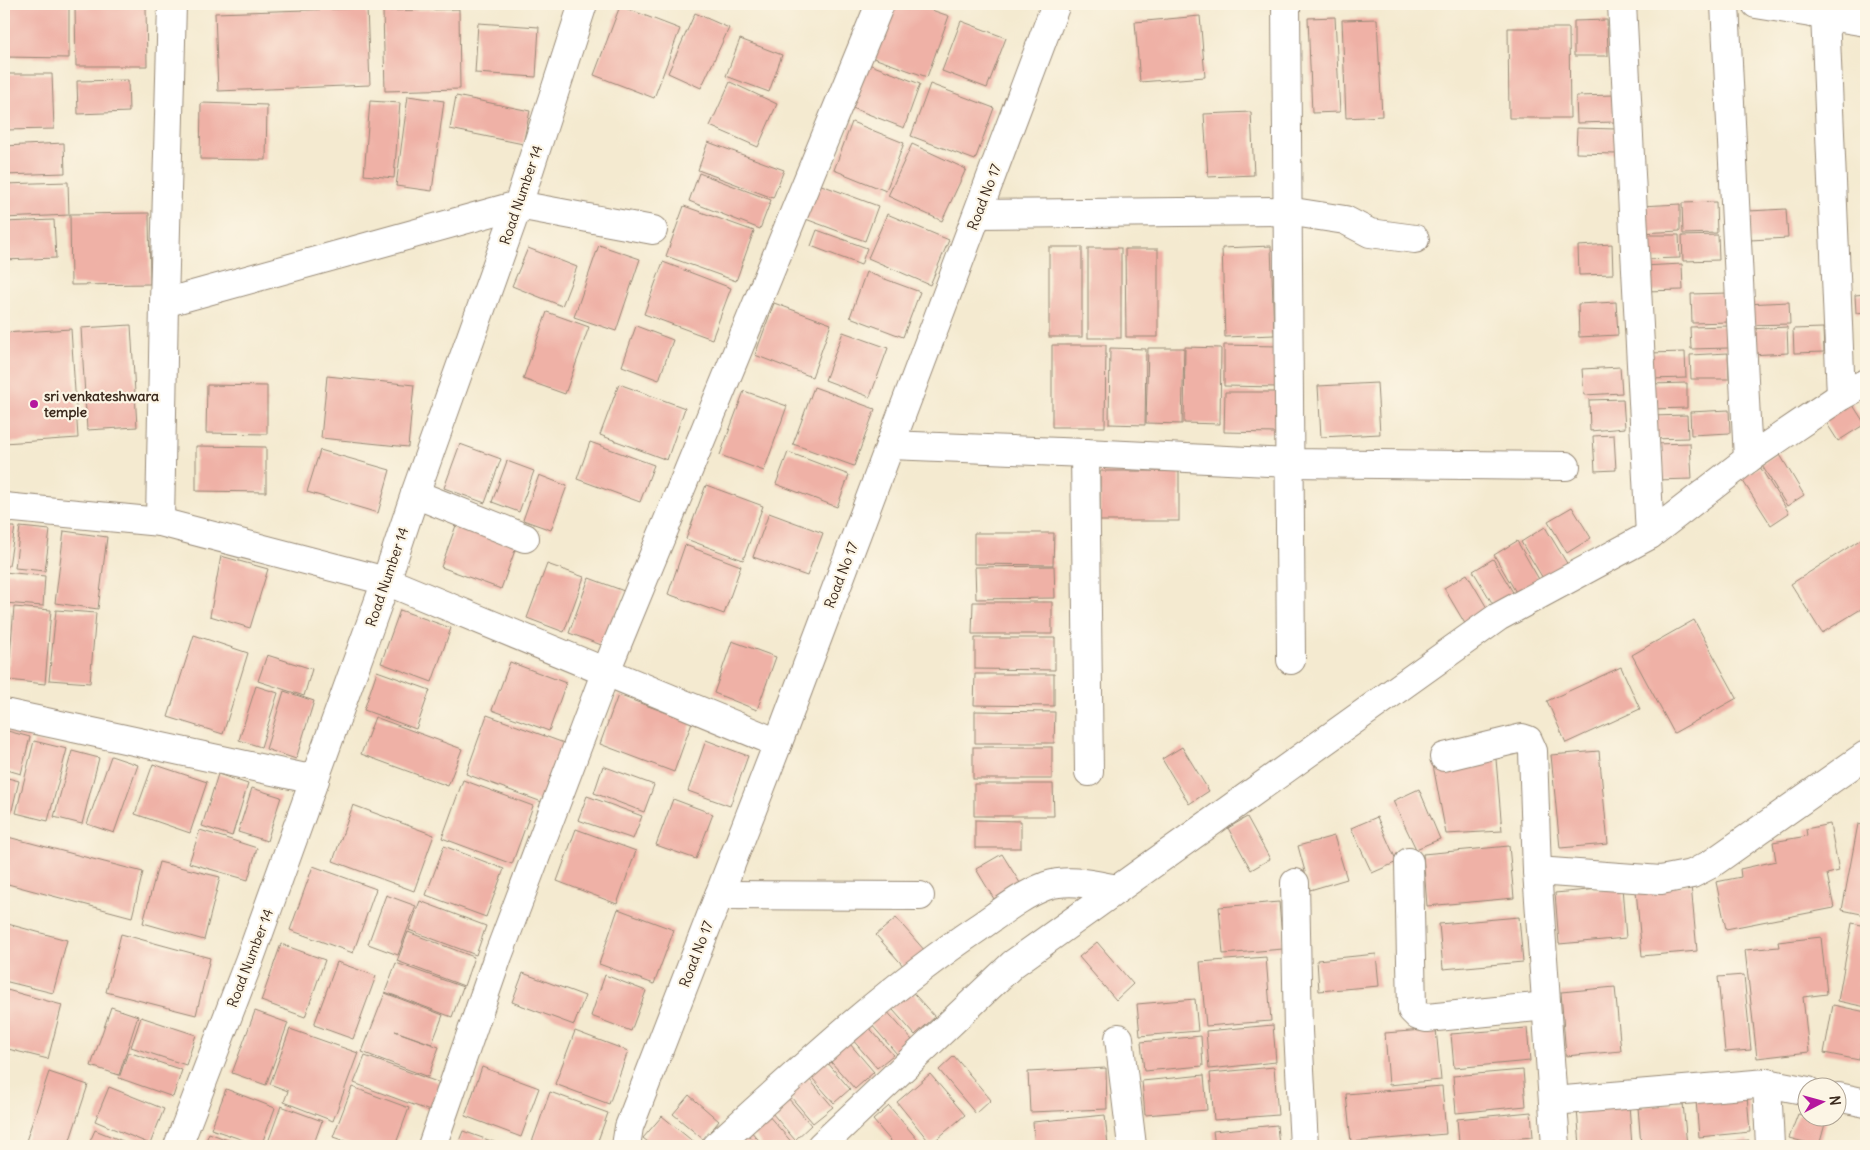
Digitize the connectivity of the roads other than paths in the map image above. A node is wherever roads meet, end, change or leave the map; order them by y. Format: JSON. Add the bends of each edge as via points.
{"nodes":[{"id":1,"x":172,"y":4,"type":"edge"},
{"id":2,"x":583,"y":4,"type":"edge"},
{"id":3,"x":880,"y":4,"type":"edge"},
{"id":4,"x":1056,"y":4,"type":"edge"},
{"id":5,"x":1286,"y":4,"type":"edge"},
{"id":6,"x":1622,"y":4,"type":"edge"},
{"id":7,"x":1726,"y":4,"type":"edge"},
{"id":8,"x":1756,"y":4,"type":"edge"},
{"id":9,"x":1825,"y":14,"type":"junction"},
{"id":10,"x":1866,"y":22,"type":"edge"},
{"id":11,"x":518,"y":205,"type":"junction"},
{"id":12,"x":1288,"y":211,"type":"junction"},
{"id":13,"x":978,"y":214,"type":"junction"},
{"id":14,"x":653,"y":230,"type":"dead end"},
{"id":15,"x":1416,"y":239,"type":"dead end"},
{"id":16,"x":164,"y":303,"type":"junction"},
{"id":17,"x":1866,"y":383,"type":"edge"},
{"id":18,"x":1842,"y":396,"type":"junction"},
{"id":19,"x":890,"y":445,"type":"junction"},
{"id":20,"x":1085,"y":453,"type":"junction"},
{"id":21,"x":1748,"y":459,"type":"junction"},
{"id":22,"x":1290,"y":463,"type":"junction"},
{"id":23,"x":1566,"y":466,"type":"dead end"},
{"id":24,"x":415,"y":494,"type":"junction"},
{"id":25,"x":4,"y":507,"type":"edge"},
{"id":26,"x":160,"y":522,"type":"junction"},
{"id":27,"x":1650,"y":535,"type":"junction"},
{"id":28,"x":525,"y":538,"type":"dead end"},
{"id":29,"x":386,"y":581,"type":"junction"},
{"id":30,"x":1291,"y":660,"type":"dead end"},
{"id":31,"x":606,"y":671,"type":"junction"},
{"id":32,"x":4,"y":713,"type":"edge"},
{"id":33,"x":778,"y":743,"type":"junction"},
{"id":34,"x":1866,"y":755,"type":"edge"},
{"id":35,"x":1444,"y":757,"type":"dead end"},
{"id":36,"x":1089,"y":772,"type":"dead end"},
{"id":37,"x":315,"y":780,"type":"junction"},
{"id":38,"x":1409,"y":862,"type":"dead end"},
{"id":39,"x":1537,"y":872,"type":"junction"},
{"id":40,"x":1295,"y":883,"type":"dead end"},
{"id":41,"x":1118,"y":889,"type":"junction"},
{"id":42,"x":719,"y":895,"type":"junction"},
{"id":43,"x":920,"y":896,"type":"dead end"},
{"id":44,"x":1546,"y":1006,"type":"junction"},
{"id":45,"x":1118,"y":1038,"type":"dead end"},
{"id":46,"x":1767,"y":1084,"type":"junction"},
{"id":47,"x":1798,"y":1089,"type":"edge"},
{"id":48,"x":1848,"y":1099,"type":"edge"},
{"id":49,"x":1553,"y":1101,"type":"junction"},
{"id":50,"x":1866,"y":1103,"type":"edge"},
{"id":51,"x":178,"y":1146,"type":"edge"},
{"id":52,"x":432,"y":1146,"type":"edge"},
{"id":53,"x":626,"y":1146,"type":"edge"},
{"id":54,"x":716,"y":1146,"type":"edge"},
{"id":55,"x":821,"y":1146,"type":"edge"},
{"id":56,"x":1132,"y":1146,"type":"edge"},
{"id":57,"x":1304,"y":1146,"type":"edge"},
{"id":58,"x":1556,"y":1146,"type":"edge"},
{"id":59,"x":1770,"y":1146,"type":"edge"}],
"edges":[{"from":1,"to":16,"type":"street"},
{"from":2,"to":11,"type":"street","name":"Road Number 14"},
{"from":3,"to":31,"type":"street"},
{"from":4,"to":13,"type":"street","name":"Road No 17"},
{"from":5,"to":12,"type":"street"},
{"from":6,"to":27,"type":"street"},
{"from":7,"to":21,"type":"street"},
{"from":8,"to":9,"type":"street"},
{"from":9,"to":10,"type":"street"},
{"from":9,"to":18,"type":"street"},
{"from":11,"to":14,"type":"street"},
{"from":11,"to":16,"type":"street"},
{"from":11,"to":24,"type":"street","name":"Road Number 14"},
{"from":12,"to":13,"type":"street"},
{"from":12,"to":15,"type":"street","via":[[1345,220],[1370,233]]},
{"from":12,"to":22,"type":"street"},
{"from":13,"to":19,"type":"street","name":"Road No 17"},
{"from":16,"to":26,"type":"street"},
{"from":17,"to":18,"type":"street"},
{"from":18,"to":21,"type":"street"},
{"from":19,"to":20,"type":"street"},
{"from":19,"to":33,"type":"street","name":"Road No 17"},
{"from":20,"to":22,"type":"street"},
{"from":20,"to":36,"type":"street"},
{"from":21,"to":27,"type":"street"},
{"from":22,"to":23,"type":"street"},
{"from":22,"to":30,"type":"street"},
{"from":24,"to":28,"type":"street"},
{"from":24,"to":29,"type":"street","name":"Road Number 14"},
{"from":25,"to":26,"type":"street"},
{"from":26,"to":29,"type":"street"},
{"from":27,"to":41,"type":"street","via":[[1498,617]]},
{"from":29,"to":31,"type":"street"},
{"from":29,"to":37,"type":"street","name":"Road Number 14"},
{"from":31,"to":33,"type":"street"},
{"from":31,"to":52,"type":"street","via":[[498,956]]},
{"from":32,"to":37,"type":"street"},
{"from":33,"to":42,"type":"street","name":"Road No 17"},
{"from":34,"to":39,"type":"street","via":[[1692,874],[1661,880]]},
{"from":35,"to":39,"type":"street","via":[[1515,739],[1522,738],[1531,744]]},
{"from":37,"to":51,"type":"street","name":"Road Number 14"},
{"from":38,"to":44,"type":"street","via":[[1412,1010],[1418,1016],[1428,1018]]},
{"from":39,"to":44,"type":"street"},
{"from":40,"to":57,"type":"street"},
{"from":41,"to":54,"type":"street","via":[[1071,882],[1047,886],[1027,895],[938,954],[827,1046]]},
{"from":41,"to":55,"type":"street","via":[[1013,964]]},
{"from":42,"to":43,"type":"street"},
{"from":42,"to":53,"type":"street","name":"Road No 17","via":[[629,1126]]},
{"from":44,"to":49,"type":"street"},
{"from":45,"to":56,"type":"street"},
{"from":46,"to":47,"type":"street"},
{"from":46,"to":49,"type":"street"},
{"from":46,"to":59,"type":"street"},
{"from":48,"to":50,"type":"street"},
{"from":49,"to":58,"type":"street"}]}
